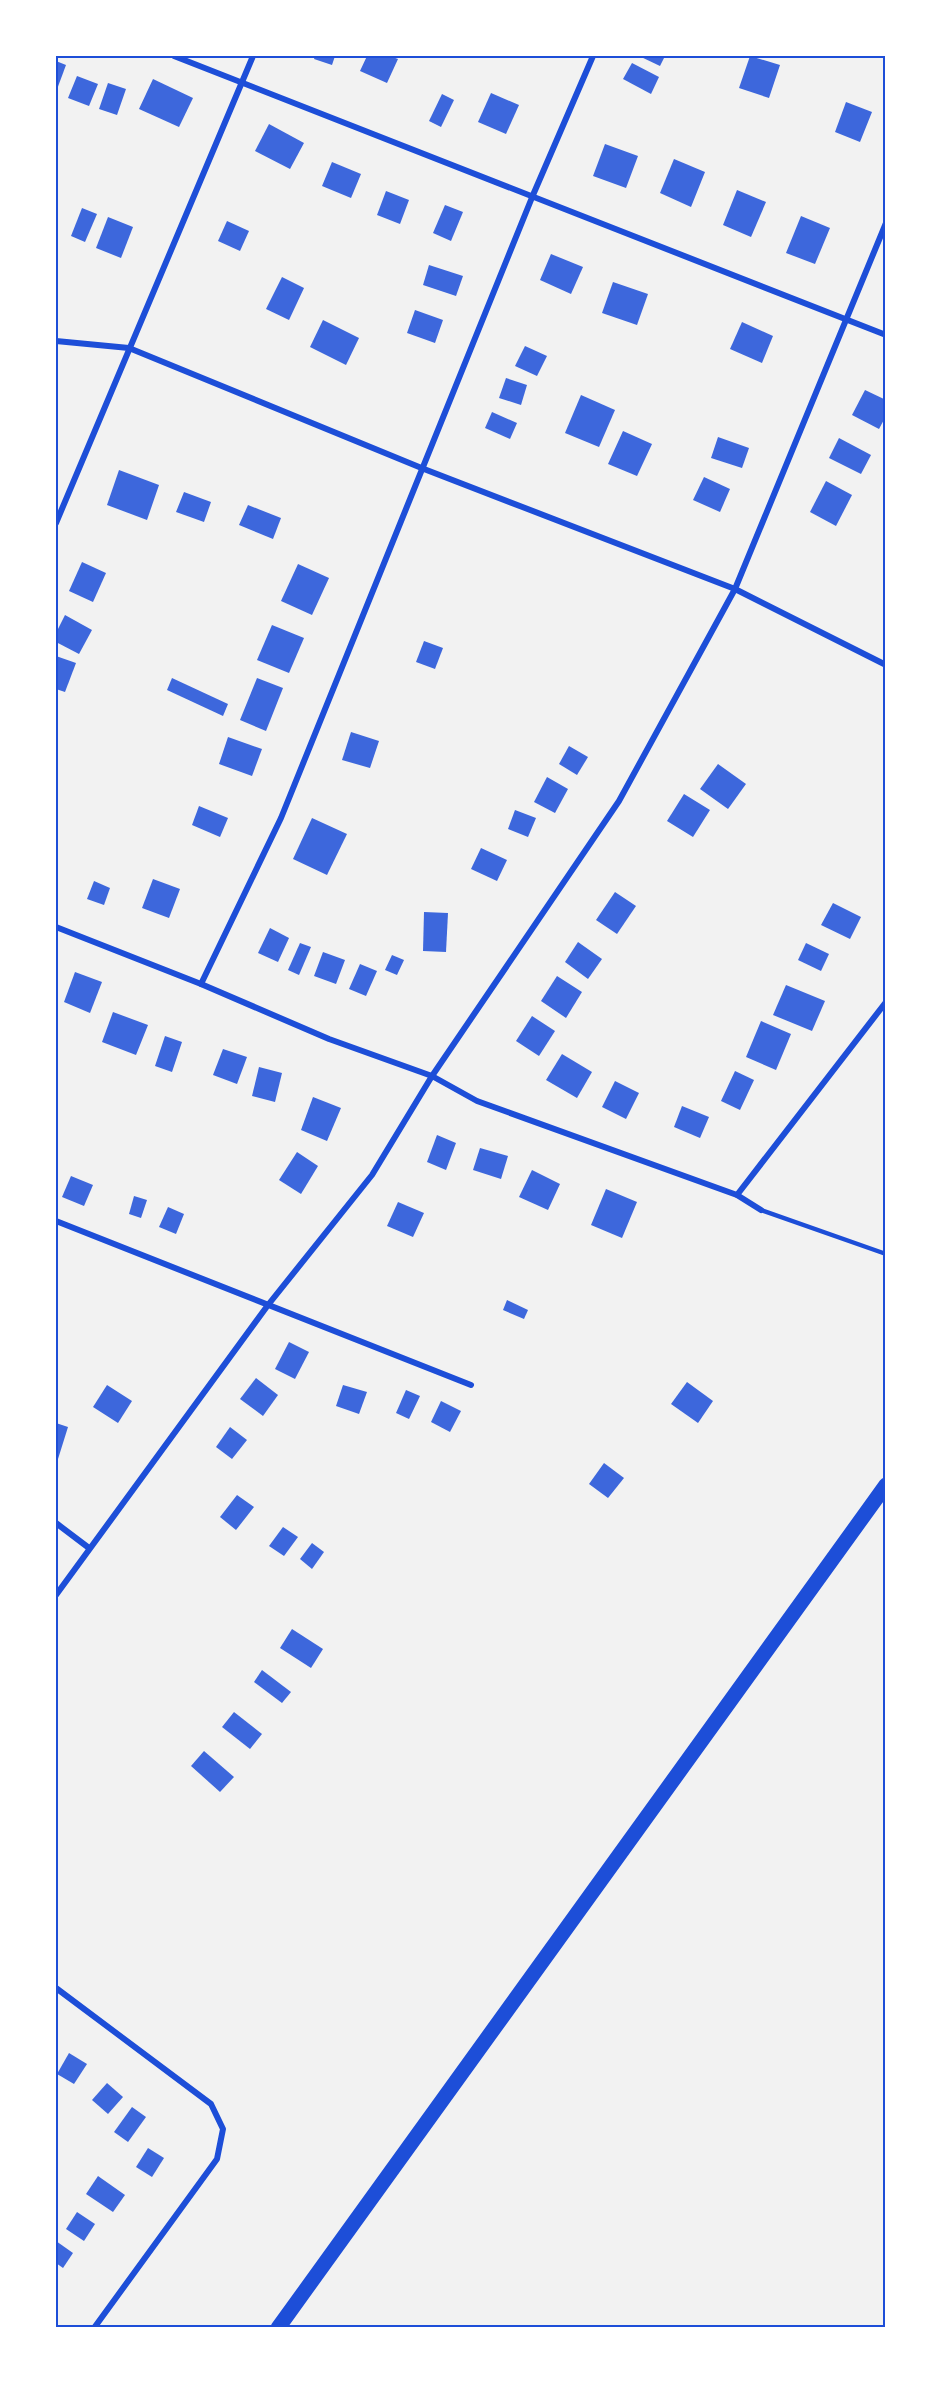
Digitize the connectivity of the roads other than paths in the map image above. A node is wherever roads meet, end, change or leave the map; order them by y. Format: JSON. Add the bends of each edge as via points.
{"nodes":[{"id":1,"x":174,"y":56,"type":"edge"},
{"id":2,"x":253,"y":56,"type":"edge"},
{"id":3,"x":593,"y":56,"type":"edge"},
{"id":4,"x":242,"y":82,"type":"junction"},
{"id":5,"x":533,"y":195,"type":"junction"},
{"id":6,"x":885,"y":223,"type":"edge"},
{"id":7,"x":847,"y":319,"type":"junction"},
{"id":8,"x":885,"y":335,"type":"edge"},
{"id":9,"x":56,"y":341,"type":"edge"},
{"id":10,"x":129,"y":348,"type":"junction"},
{"id":11,"x":423,"y":469,"type":"junction"},
{"id":12,"x":56,"y":523,"type":"edge"},
{"id":13,"x":735,"y":589,"type":"junction"},
{"id":14,"x":885,"y":665,"type":"edge"},
{"id":15,"x":56,"y":927,"type":"edge"},
{"id":16,"x":201,"y":984,"type":"junction"},
{"id":17,"x":885,"y":1002,"type":"edge"},
{"id":18,"x":432,"y":1076,"type":"junction"},
{"id":19,"x":737,"y":1196,"type":"junction"},
{"id":20,"x":761,"y":1210,"type":"joint"},
{"id":21,"x":56,"y":1221,"type":"edge"},
{"id":22,"x":885,"y":1254,"type":"edge"},
{"id":23,"x":268,"y":1305,"type":"junction"},
{"id":24,"x":471,"y":1385,"type":"dead end"},
{"id":25,"x":885,"y":1485,"type":"edge"},
{"id":26,"x":56,"y":1523,"type":"edge"},
{"id":27,"x":89,"y":1548,"type":"junction"},
{"id":28,"x":56,"y":1595,"type":"edge"},
{"id":29,"x":56,"y":1988,"type":"edge"},
{"id":30,"x":94,"y":2328,"type":"edge"},
{"id":31,"x":278,"y":2328,"type":"edge"}],
"edges":[{"from":1,"to":4,"type":"street"},
{"from":2,"to":4,"type":"street"},
{"from":3,"to":5,"type":"street"},
{"from":4,"to":5,"type":"street"},
{"from":4,"to":10,"type":"street"},
{"from":5,"to":7,"type":"street"},
{"from":5,"to":11,"type":"street"},
{"from":6,"to":7,"type":"street"},
{"from":7,"to":8,"type":"street"},
{"from":7,"to":13,"type":"street"},
{"from":9,"to":10,"type":"street"},
{"from":10,"to":11,"type":"street"},
{"from":10,"to":12,"type":"street"},
{"from":11,"to":13,"type":"street"},
{"from":11,"to":16,"type":"street","via":[[280,818]]},
{"from":13,"to":14,"type":"street"},
{"from":13,"to":18,"type":"street","via":[[619,801]]},
{"from":15,"to":16,"type":"street"},
{"from":16,"to":18,"type":"street","via":[[329,1039]]},
{"from":17,"to":19,"type":"street"},
{"from":18,"to":19,"type":"street","via":[[477,1101]]},
{"from":18,"to":23,"type":"street","via":[[372,1175]]},
{"from":19,"to":20,"type":"street"},
{"from":20,"to":22,"type":"lane"},
{"from":21,"to":23,"type":"street"},
{"from":23,"to":24,"type":"street"},
{"from":23,"to":27,"type":"street"},
{"from":25,"to":31,"type":"highway"},
{"from":26,"to":27,"type":"street"},
{"from":27,"to":28,"type":"street"},
{"from":29,"to":30,"type":"street","via":[[212,2104],[223,2129],[217,2159]]}]}
